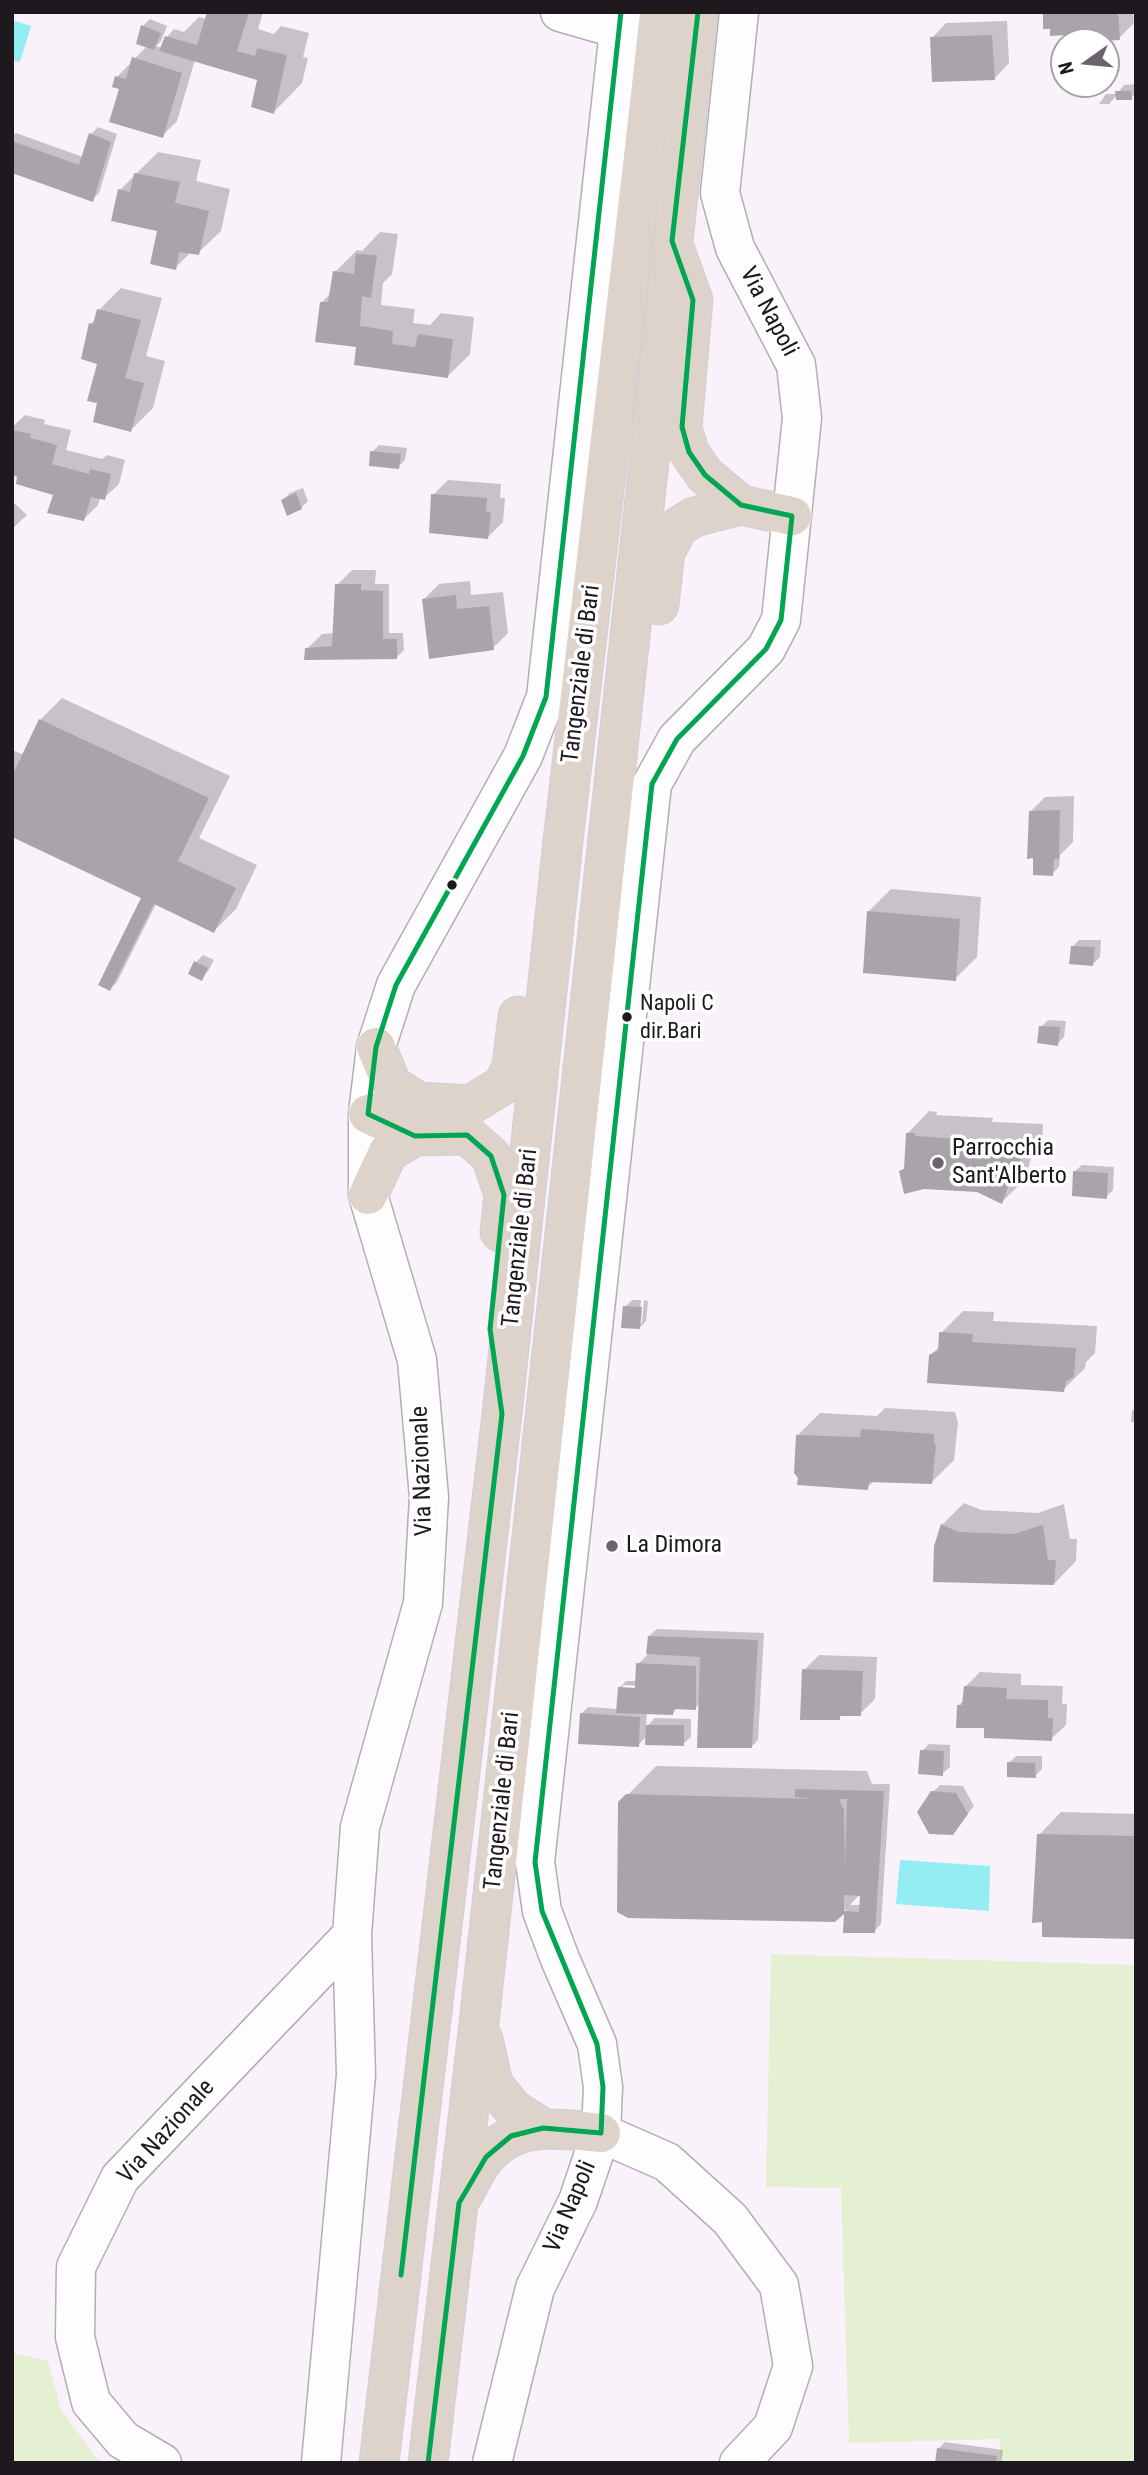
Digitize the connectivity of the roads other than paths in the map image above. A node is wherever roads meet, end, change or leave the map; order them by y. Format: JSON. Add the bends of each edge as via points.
{"nodes":[{"id":1,"x":560,"y":12,"type":"edge"},
{"id":2,"x":660,"y":12,"type":"edge"},
{"id":3,"x":698,"y":12,"type":"edge"},
{"id":4,"x":739,"y":12,"type":"edge"},
{"id":5,"x":620,"y":21,"type":"edge"},
{"id":6,"x":672,"y":241,"type":"junction"},
{"id":7,"x":741,"y":505,"type":"junction"},
{"id":8,"x":792,"y":516,"type":"junction"},
{"id":9,"x":619,"y":731,"type":"junction"},
{"id":10,"x":563,"y":841,"type":"junction"},
{"id":11,"x":376,"y":1047,"type":"junction"},
{"id":12,"x":368,"y":1114,"type":"junction"},
{"id":13,"x":417,"y":1119,"type":"junction"},
{"id":14,"x":368,"y":1195,"type":"junction"},
{"id":15,"x":502,"y":1413,"type":"junction"},
{"id":16,"x":352,"y":1936,"type":"junction"},
{"id":17,"x":479,"y":2023,"type":"junction"},
{"id":18,"x":543,"y":2128,"type":"junction"},
{"id":19,"x":601,"y":2133,"type":"junction"},
{"id":20,"x":459,"y":2203,"type":"junction"},
{"id":21,"x":162,"y":2463,"type":"edge"},
{"id":22,"x":321,"y":2463,"type":"edge"},
{"id":23,"x":379,"y":2463,"type":"edge"},
{"id":24,"x":428,"y":2463,"type":"edge"},
{"id":25,"x":492,"y":2463,"type":"edge"},
{"id":26,"x":739,"y":2463,"type":"edge"}],
"edges":[{"from":1,"to":5,"type":"street"},
{"from":2,"to":10,"type":"highway","name":"Tangenziale di Bari"},
{"from":3,"to":6,"type":"highway","name":"Tangenziale di Bari"},
{"from":4,"to":8,"type":"street","name":"Via Napoli","via":[[720,193],[735,248],[796,365],[803,418]]},
{"from":5,"to":11,"type":"street","via":[[546,697],[523,757],[396,985]]},
{"from":6,"to":7,"type":"highway","via":[[693,300],[682,427],[689,453],[705,475]]},
{"from":6,"to":9,"type":"highway","name":"Tangenziale di Bari"},
{"from":7,"to":8,"type":"highway"},
{"from":7,"to":9,"type":"highway","via":[[694,517],[678,527],[665,552],[650,685]]},
{"from":8,"to":19,"type":"street","name":"Via Napoli","via":[[781,620],[766,649],[677,739],[652,784],[535,1862],[542,1911],[597,2044],[603,2087]]},
{"from":9,"to":17,"type":"highway","name":"Tangenziale di Bari"},
{"from":10,"to":13,"type":"highway","via":[[533,893],[512,1066],[503,1085],[470,1105]]},
{"from":10,"to":15,"type":"highway","name":"Tangenziale di Bari"},
{"from":11,"to":12,"type":"street","name":"Via Nazionale"},
{"from":11,"to":13,"type":"highway","via":[[392,1085]]},
{"from":12,"to":13,"type":"highway"},
{"from":12,"to":14,"type":"street","name":"Via Nazionale"},
{"from":13,"to":14,"type":"highway","via":[[388,1152]]},
{"from":13,"to":15,"type":"highway","via":[[467,1135],[491,1156],[505,1195],[490,1329]]},
{"from":14,"to":16,"type":"street","name":"Via Nazionale","via":[[417,1360],[429,1497],[423,1603],[360,1827]]},
{"from":15,"to":23,"type":"highway","name":"Tangenziale di Bari"},
{"from":16,"to":21,"type":"street","name":"Via Nazionale","via":[[120,2178],[76,2267],[75,2337],[91,2402],[123,2440]]},
{"from":16,"to":22,"type":"street","name":"Via Nazionale","via":[[356,2075]]},
{"from":17,"to":18,"type":"highway","via":[[493,2084],[513,2109]]},
{"from":17,"to":20,"type":"highway","name":"Tangenziale di Bari"},
{"from":18,"to":19,"type":"highway"},
{"from":18,"to":20,"type":"highway","via":[[511,2136],[486,2157]]},
{"from":19,"to":25,"type":"street","name":"Via Napoli","via":[[578,2201],[535,2288]]},
{"from":19,"to":26,"type":"street","via":[[667,2162],[730,2219],[779,2285],[793,2367],[773,2427]]},
{"from":20,"to":24,"type":"highway","name":"Tangenziale di Bari"}]}
